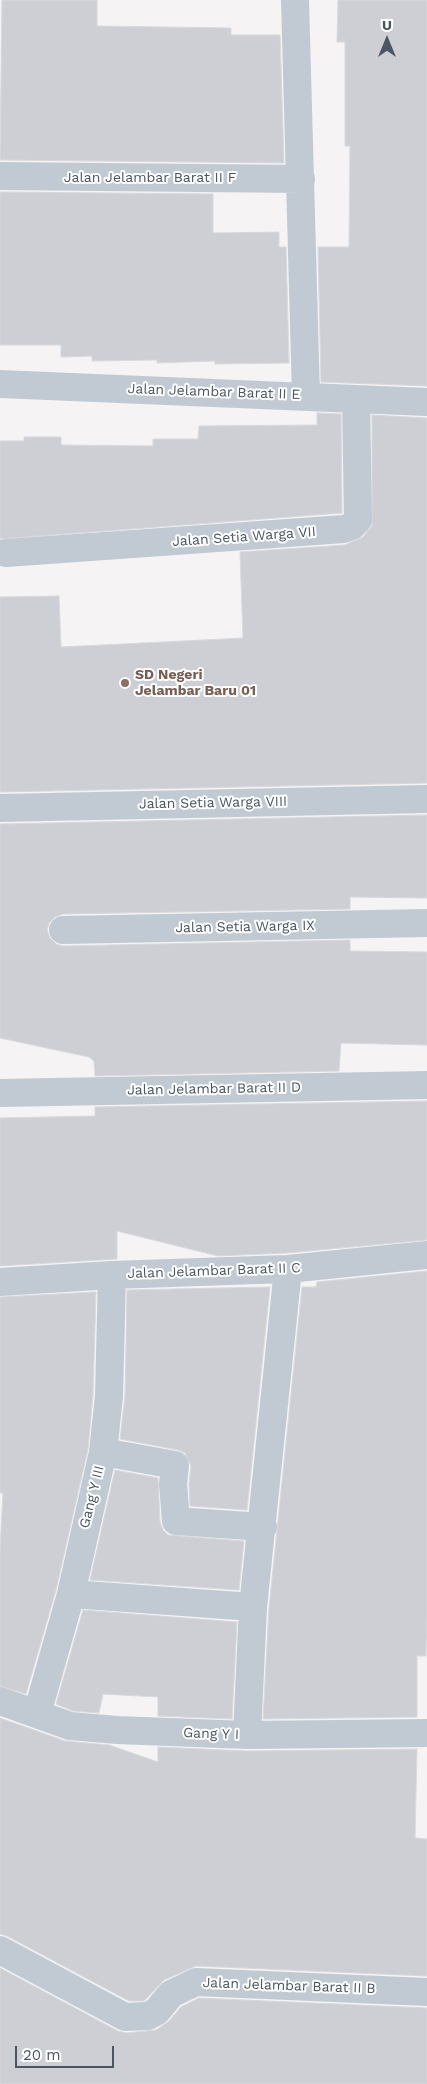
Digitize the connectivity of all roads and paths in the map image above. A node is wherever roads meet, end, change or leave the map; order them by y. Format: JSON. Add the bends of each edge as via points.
{"nodes":[{"id":1,"x":295,"y":0,"type":"edge"},
{"id":2,"x":0,"y":176,"type":"edge"},
{"id":3,"x":301,"y":179,"type":"junction"},
{"id":4,"x":0,"y":384,"type":"edge"},
{"id":5,"x":306,"y":396,"type":"junction"},
{"id":6,"x":356,"y":399,"type":"junction"},
{"id":7,"x":427,"y":402,"type":"edge"},
{"id":8,"x":6,"y":553,"type":"dead end"},
{"id":9,"x":427,"y":799,"type":"edge"},
{"id":10,"x":0,"y":808,"type":"edge"},
{"id":11,"x":427,"y":923,"type":"edge"},
{"id":12,"x":63,"y":930,"type":"dead end"},
{"id":13,"x":427,"y":1085,"type":"edge"},
{"id":14,"x":0,"y":1093,"type":"edge"},
{"id":15,"x":427,"y":1255,"type":"edge"},
{"id":16,"x":288,"y":1269,"type":"junction"},
{"id":17,"x":112,"y":1275,"type":"junction"},
{"id":18,"x":0,"y":1282,"type":"edge"},
{"id":19,"x":104,"y":1452,"type":"junction"},
{"id":20,"x":263,"y":1527,"type":"junction"},
{"id":21,"x":71,"y":1594,"type":"junction"},
{"id":22,"x":253,"y":1607,"type":"junction"},
{"id":23,"x":0,"y":1701,"type":"edge"},
{"id":24,"x":37,"y":1714,"type":"junction"},
{"id":25,"x":427,"y":1734,"type":"edge"},
{"id":26,"x":247,"y":1735,"type":"junction"},
{"id":27,"x":0,"y":1950,"type":"edge"},
{"id":28,"x":427,"y":1992,"type":"edge"}],
"edges":[{"from":1,"to":3,"type":"street"},
{"from":2,"to":3,"type":"street","name":"Jalan Jelambar Barat II F"},
{"from":3,"to":5,"type":"street"},
{"from":4,"to":5,"type":"street","name":"Jalan Jelambar Barat II E"},
{"from":5,"to":6,"type":"street","name":"Jalan Jelambar Barat II E"},
{"from":6,"to":7,"type":"street","name":"Jalan Jelambar Barat II E"},
{"from":6,"to":8,"type":"street","name":"Jalan Setia Warga VII","via":[[358,520],[344,530]]},
{"from":9,"to":10,"type":"street","name":"Jalan Setia Warga VIII"},
{"from":11,"to":12,"type":"street","name":"Jalan Setia Warga IX"},
{"from":13,"to":14,"type":"street","name":"Jalan Jelambar Barat II D"},
{"from":15,"to":16,"type":"street","name":"Jalan Jelambar Barat II C"},
{"from":16,"to":17,"type":"street","name":"Jalan Jelambar Barat II C"},
{"from":16,"to":20,"type":"street"},
{"from":17,"to":18,"type":"street","name":"Jalan Jelambar Barat II C"},
{"from":17,"to":19,"type":"street","name":"Gang Y III"},
{"from":19,"to":20,"type":"street","via":[[175,1465],[176,1521]]},
{"from":19,"to":21,"type":"street","name":"Gang Y III"},
{"from":20,"to":22,"type":"street"},
{"from":21,"to":22,"type":"street"},
{"from":21,"to":24,"type":"street","name":"Gang Y III"},
{"from":22,"to":26,"type":"street"},
{"from":23,"to":24,"type":"street","name":"Gang Y I"},
{"from":24,"to":26,"type":"street","name":"Gang Y I","via":[[70,1726]]},
{"from":25,"to":26,"type":"street","name":"Gang Y I"},
{"from":27,"to":28,"type":"street","name":"Jalan Jelambar Barat II B","via":[[125,2017],[148,2016],[157,2011],[171,1994],[196,1982]]}]}
